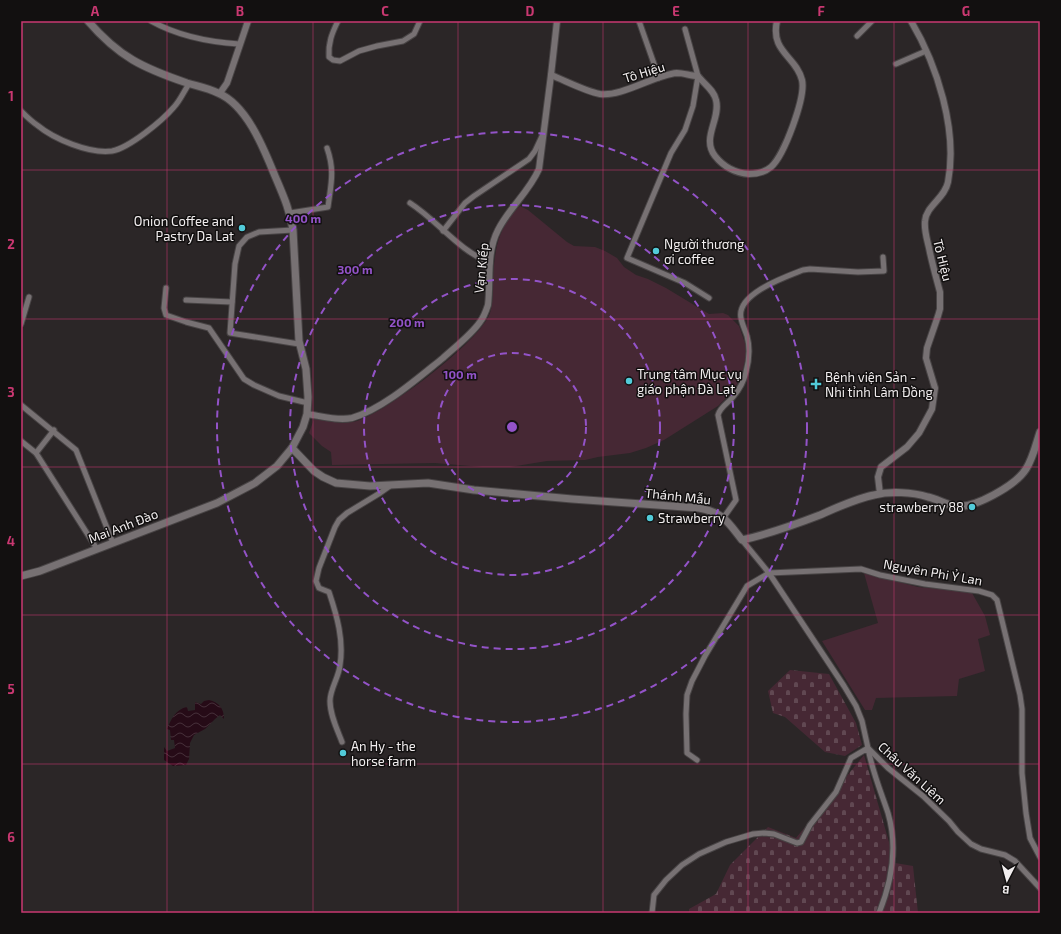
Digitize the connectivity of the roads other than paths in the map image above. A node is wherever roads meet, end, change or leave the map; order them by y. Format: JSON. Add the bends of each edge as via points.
{"nodes":[{"id":1,"x":88,"y":21,"type":"edge"},
{"id":2,"x":151,"y":21,"type":"edge"},
{"id":3,"x":248,"y":21,"type":"edge"},
{"id":4,"x":338,"y":21,"type":"edge"},
{"id":5,"x":420,"y":21,"type":"edge"},
{"id":6,"x":639,"y":21,"type":"edge"},
{"id":7,"x":777,"y":21,"type":"edge"},
{"id":8,"x":872,"y":21,"type":"edge"},
{"id":9,"x":911,"y":21,"type":"edge"},
{"id":10,"x":559,"y":22,"type":"edge"},
{"id":11,"x":685,"y":29,"type":"dead end"},
{"id":12,"x":856,"y":36,"type":"dead end"},
{"id":13,"x":239,"y":44,"type":"junction"},
{"id":14,"x":926,"y":51,"type":"junction"},
{"id":15,"x":896,"y":64,"type":"dead end"},
{"id":16,"x":552,"y":75,"type":"junction"},
{"id":17,"x":698,"y":76,"type":"junction"},
{"id":18,"x":659,"y":78,"type":"junction"},
{"id":19,"x":189,"y":84,"type":"junction"},
{"id":20,"x":220,"y":93,"type":"junction"},
{"id":21,"x":21,"y":111,"type":"edge"},
{"id":22,"x":544,"y":131,"type":"junction"},
{"id":23,"x":328,"y":148,"type":"dead end"},
{"id":24,"x":410,"y":203,"type":"dead end"},
{"id":25,"x":290,"y":213,"type":"junction"},
{"id":26,"x":293,"y":230,"type":"junction"},
{"id":27,"x":443,"y":231,"type":"junction"},
{"id":28,"x":883,"y":256,"type":"dead end"},
{"id":29,"x":490,"y":263,"type":"junction"},
{"id":30,"x":166,"y":288,"type":"dead end"},
{"id":31,"x":29,"y":297,"type":"dead end"},
{"id":32,"x":709,"y":298,"type":"dead end"},
{"id":33,"x":186,"y":300,"type":"dead end"},
{"id":34,"x":232,"y":302,"type":"junction"},
{"id":35,"x":21,"y":324,"type":"edge"},
{"id":36,"x":299,"y":344,"type":"junction"},
{"id":37,"x":308,"y":403,"type":"junction"},
{"id":38,"x":21,"y":405,"type":"edge"},
{"id":39,"x":307,"y":414,"type":"junction"},
{"id":40,"x":54,"y":430,"type":"junction"},
{"id":41,"x":1040,"y":432,"type":"edge"},
{"id":42,"x":22,"y":444,"type":"edge"},
{"id":43,"x":292,"y":448,"type":"junction"},
{"id":44,"x":1037,"y":449,"type":"edge"},
{"id":45,"x":36,"y":453,"type":"junction"},
{"id":46,"x":390,"y":486,"type":"junction"},
{"id":47,"x":880,"y":494,"type":"junction"},
{"id":48,"x":724,"y":517,"type":"junction"},
{"id":49,"x":742,"y":540,"type":"junction"},
{"id":50,"x":113,"y":543,"type":"junction"},
{"id":51,"x":97,"y":549,"type":"junction"},
{"id":52,"x":769,"y":573,"type":"junction"},
{"id":53,"x":21,"y":576,"type":"edge"},
{"id":54,"x":342,"y":742,"type":"dead end"},
{"id":55,"x":868,"y":748,"type":"junction"},
{"id":56,"x":697,"y":760,"type":"dead end"},
{"id":57,"x":1040,"y":857,"type":"edge"},
{"id":58,"x":1040,"y":888,"type":"edge"},
{"id":59,"x":652,"y":913,"type":"edge"},
{"id":60,"x":879,"y":913,"type":"edge"}],
"edges":[{"from":1,"to":19,"type":"main road","via":[[105,39],[132,60],[154,72]]},
{"from":2,"to":13,"type":"street","via":[[180,34],[219,43]]},
{"from":3,"to":13,"type":"street"},
{"from":4,"to":5,"type":"street","via":[[328,47],[329,57],[340,61],[358,51],[403,41],[414,34]]},
{"from":6,"to":18,"type":"street"},
{"from":7,"to":17,"type":"street","via":[[775,33],[778,43],[796,69],[803,90],[784,148],[771,168],[758,174],[746,174],[726,167],[715,156],[710,142],[717,100]]},
{"from":8,"to":12,"type":"street"},
{"from":9,"to":14,"type":"street","name":"Tô Hiệu"},
{"from":10,"to":16,"type":"street","name":"Vạn Kiếp"},
{"from":11,"to":17,"type":"street"},
{"from":13,"to":20,"type":"street","via":[[227,83]]},
{"from":14,"to":15,"type":"street"},
{"from":14,"to":47,"type":"street","name":"Tô Hiệu","via":[[944,105],[950,158],[946,190],[929,211],[925,221],[940,292],[940,309],[926,358],[935,393],[932,409],[919,432],[881,468],[878,477]]},
{"from":16,"to":18,"type":"street","name":"Tô Hiệu","via":[[604,94]]},
{"from":16,"to":22,"type":"street","name":"Vạn Kiếp"},
{"from":17,"to":18,"type":"street","name":"Tô Hiệu","via":[[677,73]]},
{"from":17,"to":32,"type":"street","via":[[693,106],[685,130],[671,153],[626,258],[685,283]]},
{"from":19,"to":20,"type":"main road"},
{"from":19,"to":21,"type":"street","via":[[174,108],[157,123],[136,140],[113,150],[94,150],[59,139],[36,125]]},
{"from":20,"to":25,"type":"main road","name":"Mai Anh Đào","via":[[243,113],[260,140]]},
{"from":22,"to":27,"type":"street","via":[[529,159],[465,203]]},
{"from":22,"to":29,"type":"street","name":"Vạn Kiếp","via":[[536,175],[497,231]]},
{"from":23,"to":25,"type":"street","via":[[333,176],[328,207]]},
{"from":24,"to":27,"type":"street"},
{"from":25,"to":26,"type":"main road","name":"Mai Anh Đào"},
{"from":26,"to":34,"type":"street","via":[[259,232],[248,236],[238,246]]},
{"from":26,"to":36,"type":"main road","name":"Mai Anh Đào"},
{"from":27,"to":29,"type":"street"},
{"from":28,"to":48,"type":"street","via":[[884,271],[802,270],[756,292],[742,307],[741,318],[749,347],[746,373],[736,394],[720,409],[718,415],[736,500]]},
{"from":29,"to":39,"type":"street","name":"Vạn Kiếp","via":[[486,312],[480,322],[437,362],[410,384],[357,416],[342,419]]},
{"from":30,"to":37,"type":"street","via":[[166,315],[209,328],[244,379],[279,396]]},
{"from":31,"to":35,"type":"street"},
{"from":33,"to":34,"type":"street"},
{"from":34,"to":36,"type":"street","via":[[230,333]]},
{"from":36,"to":37,"type":"main road","name":"Mai Anh Đào","via":[[306,369]]},
{"from":37,"to":39,"type":"main road","name":"Mai Anh Đào"},
{"from":38,"to":40,"type":"street"},
{"from":39,"to":43,"type":"main road","name":"Mai Anh Đào"},
{"from":40,"to":45,"type":"street"},
{"from":40,"to":50,"type":"street","via":[[76,450]]},
{"from":41,"to":44,"type":"main road"},
{"from":42,"to":45,"type":"street"},
{"from":43,"to":46,"type":"main road","name":"Thánh Mẫu","via":[[314,471],[336,483]]},
{"from":43,"to":50,"type":"main road","name":"Mai Anh Đào","via":[[277,466],[255,483],[217,502]]},
{"from":44,"to":47,"type":"main road","via":[[1022,474],[1011,484],[971,505],[954,506],[918,495]]},
{"from":45,"to":51,"type":"street"},
{"from":46,"to":48,"type":"main road","name":"Thánh Mẫu","via":[[428,483],[474,490],[677,506],[713,511]]},
{"from":46,"to":54,"type":"street","via":[[339,520],[316,580],[319,588],[329,592],[338,618],[341,639],[340,665],[330,700],[333,720]]},
{"from":47,"to":49,"type":"main road","via":[[864,497],[782,530]]},
{"from":48,"to":49,"type":"main road","name":"Thánh Mẫu"},
{"from":49,"to":52,"type":"street","name":"Châu Văn Liêm"},
{"from":50,"to":51,"type":"main road","name":"Mai Anh Đào"},
{"from":51,"to":53,"type":"main road","name":"Mai Anh Đào"},
{"from":52,"to":55,"type":"street","name":"Châu Văn Liêm","via":[[854,703],[862,721]]},
{"from":52,"to":56,"type":"street","via":[[747,586],[692,681],[687,695],[688,753]]},
{"from":52,"to":57,"type":"street","name":"Nguyên Phi Ỷ Lan","via":[[861,569],[925,584],[979,591],[995,597],[1020,695],[1026,813],[1030,838]]},
{"from":55,"to":58,"type":"street","name":"Châu Văn Liêm","via":[[923,796],[971,844],[1005,854]]},
{"from":55,"to":59,"type":"street","via":[[852,758],[836,792],[810,825],[801,842],[797,843],[774,834],[753,834],[699,854],[682,865],[654,895]]},
{"from":55,"to":60,"type":"street","via":[[888,816],[893,844],[889,885]]}]}
